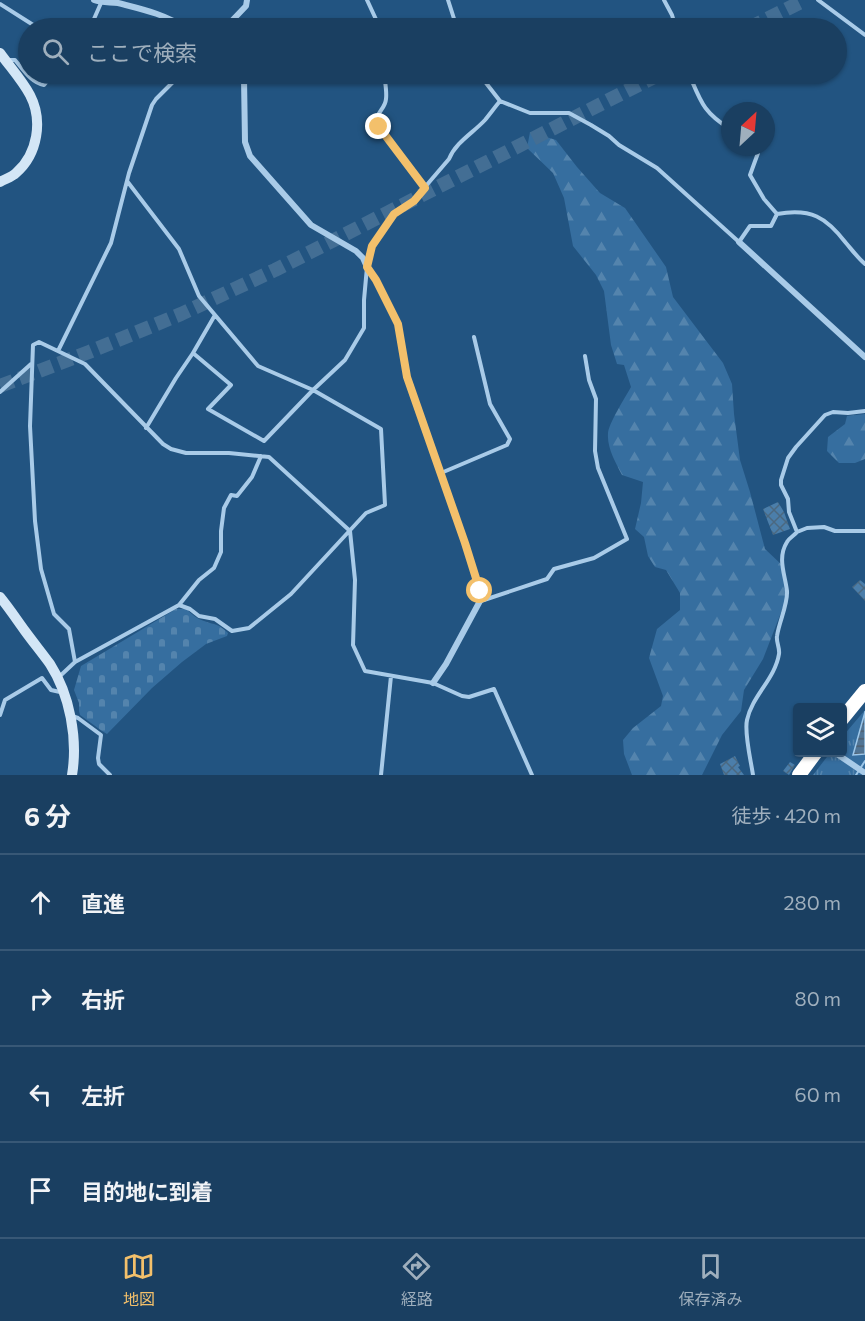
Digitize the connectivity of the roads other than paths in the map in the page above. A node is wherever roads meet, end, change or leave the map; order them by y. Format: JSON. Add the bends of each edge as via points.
{"nodes":[{"id":1,"x":247,"y":0,"type":"edge"},
{"id":2,"x":367,"y":0,"type":"edge"},
{"id":3,"x":448,"y":0,"type":"edge"},
{"id":4,"x":664,"y":0,"type":"edge"},
{"id":5,"x":818,"y":0,"type":"edge"},
{"id":6,"x":98,"y":1,"type":"edge"},
{"id":7,"x":0,"y":4,"type":"edge"},
{"id":8,"x":22,"y":18,"type":"edge"},
{"id":9,"x":93,"y":18,"type":"edge"},
{"id":10,"x":168,"y":18,"type":"edge"},
{"id":11,"x":235,"y":18,"type":"edge"},
{"id":12,"x":376,"y":18,"type":"edge"},
{"id":13,"x":454,"y":18,"type":"edge"},
{"id":14,"x":673,"y":18,"type":"edge"},
{"id":15,"x":842,"y":18,"type":"edge"},
{"id":16,"x":847,"y":22,"type":"edge"},
{"id":17,"x":865,"y":35,"type":"edge"},
{"id":18,"x":3,"y":57,"type":"edge"},
{"id":19,"x":18,"y":64,"type":"edge"},
{"id":20,"x":18,"y":79,"type":"edge"},
{"id":21,"x":21,"y":84,"type":"edge"},
{"id":22,"x":171,"y":84,"type":"edge"},
{"id":23,"x":244,"y":84,"type":"edge"},
{"id":24,"x":385,"y":84,"type":"edge"},
{"id":25,"x":487,"y":84,"type":"edge"},
{"id":26,"x":693,"y":84,"type":"edge"},
{"id":27,"x":500,"y":101,"type":"junction"},
{"id":28,"x":721,"y":123,"type":"edge"},
{"id":29,"x":757,"y":156,"type":"edge"},
{"id":30,"x":127,"y":181,"type":"junction"},
{"id":31,"x":0,"y":182,"type":"edge"},
{"id":32,"x":425,"y":188,"type":"junction"},
{"id":33,"x":777,"y":214,"type":"junction"},
{"id":34,"x":739,"y":242,"type":"junction"},
{"id":35,"x":865,"y":264,"type":"edge"},
{"id":36,"x":367,"y":267,"type":"junction"},
{"id":37,"x":215,"y":315,"type":"junction"},
{"id":38,"x":474,"y":337,"type":"dead end"},
{"id":39,"x":58,"y":351,"type":"junction"},
{"id":40,"x":193,"y":353,"type":"junction"},
{"id":41,"x":585,"y":356,"type":"dead end"},
{"id":42,"x":865,"y":357,"type":"edge"},
{"id":43,"x":32,"y":364,"type":"junction"},
{"id":44,"x":313,"y":390,"type":"junction"},
{"id":45,"x":0,"y":392,"type":"edge"},
{"id":46,"x":865,"y":411,"type":"edge"},
{"id":47,"x":146,"y":428,"type":"junction"},
{"id":48,"x":261,"y":456,"type":"junction"},
{"id":49,"x":440,"y":473,"type":"junction"},
{"id":50,"x":350,"y":531,"type":"junction"},
{"id":51,"x":865,"y":531,"type":"edge"},
{"id":52,"x":795,"y":535,"type":"junction"},
{"id":53,"x":0,"y":597,"type":"edge"},
{"id":54,"x":480,"y":601,"type":"junction"},
{"id":55,"x":179,"y":605,"type":"junction"},
{"id":56,"x":75,"y":662,"type":"junction"},
{"id":57,"x":391,"y":676,"type":"junction"},
{"id":58,"x":57,"y":679,"type":"junction"},
{"id":59,"x":433,"y":683,"type":"junction"},
{"id":60,"x":865,"y":691,"type":"edge"},
{"id":61,"x":64,"y":693,"type":"junction"},
{"id":62,"x":847,"y":714,"type":"edge"},
{"id":63,"x":0,"y":715,"type":"edge"},
{"id":64,"x":70,"y":716,"type":"junction"},
{"id":65,"x":813,"y":757,"type":"edge"},
{"id":66,"x":840,"y":757,"type":"edge"},
{"id":67,"x":861,"y":770,"type":"edge"},
{"id":68,"x":72,"y":775,"type":"edge"},
{"id":69,"x":110,"y":775,"type":"edge"},
{"id":70,"x":381,"y":775,"type":"edge"},
{"id":71,"x":532,"y":775,"type":"edge"},
{"id":72,"x":753,"y":775,"type":"edge"},
{"id":73,"x":799,"y":775,"type":"edge"}],
"edges":[{"from":1,"to":11,"type":"street"},
{"from":2,"to":12,"type":"lane"},
{"from":3,"to":13,"type":"lane"},
{"from":4,"to":14,"type":"lane"},
{"from":5,"to":15,"type":"lane"},
{"from":6,"to":9,"type":"lane"},
{"from":6,"to":10,"type":"street"},
{"from":7,"to":8,"type":"lane"},
{"from":16,"to":17,"type":"lane"},
{"from":18,"to":19,"type":"lane"},
{"from":18,"to":20,"type":"street"},
{"from":21,"to":31,"type":"street","via":[[37,118],[34,147],[16,172]]},
{"from":22,"to":30,"type":"lane","via":[[152,105]]},
{"from":23,"to":36,"type":"street","via":[[245,142],[250,156],[311,225],[356,251]]},
{"from":24,"to":32,"type":"lane","via":[[386,102],[377,122]]},
{"from":25,"to":27,"type":"lane"},
{"from":26,"to":28,"type":"lane","via":[[701,103]]},
{"from":27,"to":32,"type":"lane","via":[[451,153]]},
{"from":27,"to":34,"type":"lane","via":[[530,113],[569,113],[591,125],[657,168]]},
{"from":29,"to":33,"type":"lane","via":[[750,175]]},
{"from":30,"to":37,"type":"lane","via":[[179,249],[199,296]]},
{"from":30,"to":39,"type":"lane","via":[[111,243]]},
{"from":32,"to":36,"type":"lane","via":[[394,214],[372,246]]},
{"from":33,"to":34,"type":"lane","via":[[771,226],[750,226]]},
{"from":33,"to":35,"type":"lane","via":[[820,217]]},
{"from":34,"to":42,"type":"street"},
{"from":36,"to":44,"type":"lane","via":[[364,328],[345,360]]},
{"from":36,"to":49,"type":"street","via":[[398,324],[407,377]]},
{"from":37,"to":40,"type":"lane"},
{"from":37,"to":44,"type":"lane","via":[[258,366]]},
{"from":38,"to":49,"type":"lane","via":[[490,404],[510,439],[507,445]]},
{"from":39,"to":43,"type":"lane","via":[[39,342],[33,345]]},
{"from":39,"to":47,"type":"lane","via":[[85,364]]},
{"from":40,"to":44,"type":"lane","via":[[231,386],[208,409],[264,441]]},
{"from":40,"to":47,"type":"lane"},
{"from":41,"to":54,"type":"lane","via":[[596,399],[598,468],[627,539],[594,558],[554,569],[547,579]]},
{"from":43,"to":45,"type":"lane"},
{"from":43,"to":56,"type":"lane","via":[[30,426],[40,569],[54,614],[69,629]]},
{"from":44,"to":50,"type":"lane","via":[[381,429],[385,505],[366,513]]},
{"from":46,"to":52,"type":"lane","via":[[825,415],[788,458],[781,485]]},
{"from":47,"to":48,"type":"lane","via":[[163,444],[186,453]]},
{"from":48,"to":50,"type":"lane","via":[[269,457]]},
{"from":48,"to":55,"type":"lane","via":[[252,477],[237,496],[231,495],[224,508],[221,552],[214,568]]},
{"from":49,"to":54,"type":"street"},
{"from":50,"to":55,"type":"lane","via":[[291,594],[249,628],[232,631],[215,619],[199,616]]},
{"from":50,"to":57,"type":"lane","via":[[355,580],[353,645],[365,671]]},
{"from":51,"to":52,"type":"lane","via":[[824,527],[807,528]]},
{"from":52,"to":72,"type":"lane","via":[[788,540],[782,557],[787,593],[776,639],[780,652],[746,723]]},
{"from":53,"to":58,"type":"street"},
{"from":54,"to":59,"type":"street"},
{"from":55,"to":56,"type":"lane"},
{"from":56,"to":58,"type":"lane"},
{"from":57,"to":59,"type":"lane"},
{"from":57,"to":70,"type":"lane"},
{"from":58,"to":61,"type":"street"},
{"from":59,"to":71,"type":"lane","via":[[470,697],[494,688]]},
{"from":60,"to":62,"type":"highway"},
{"from":61,"to":63,"type":"lane","via":[[51,690],[42,678],[5,700]]},
{"from":61,"to":64,"type":"street"},
{"from":64,"to":68,"type":"street","via":[[74,742]]},
{"from":64,"to":69,"type":"lane","via":[[101,735],[99,764]]},
{"from":65,"to":73,"type":"highway"},
{"from":66,"to":67,"type":"street"}]}
